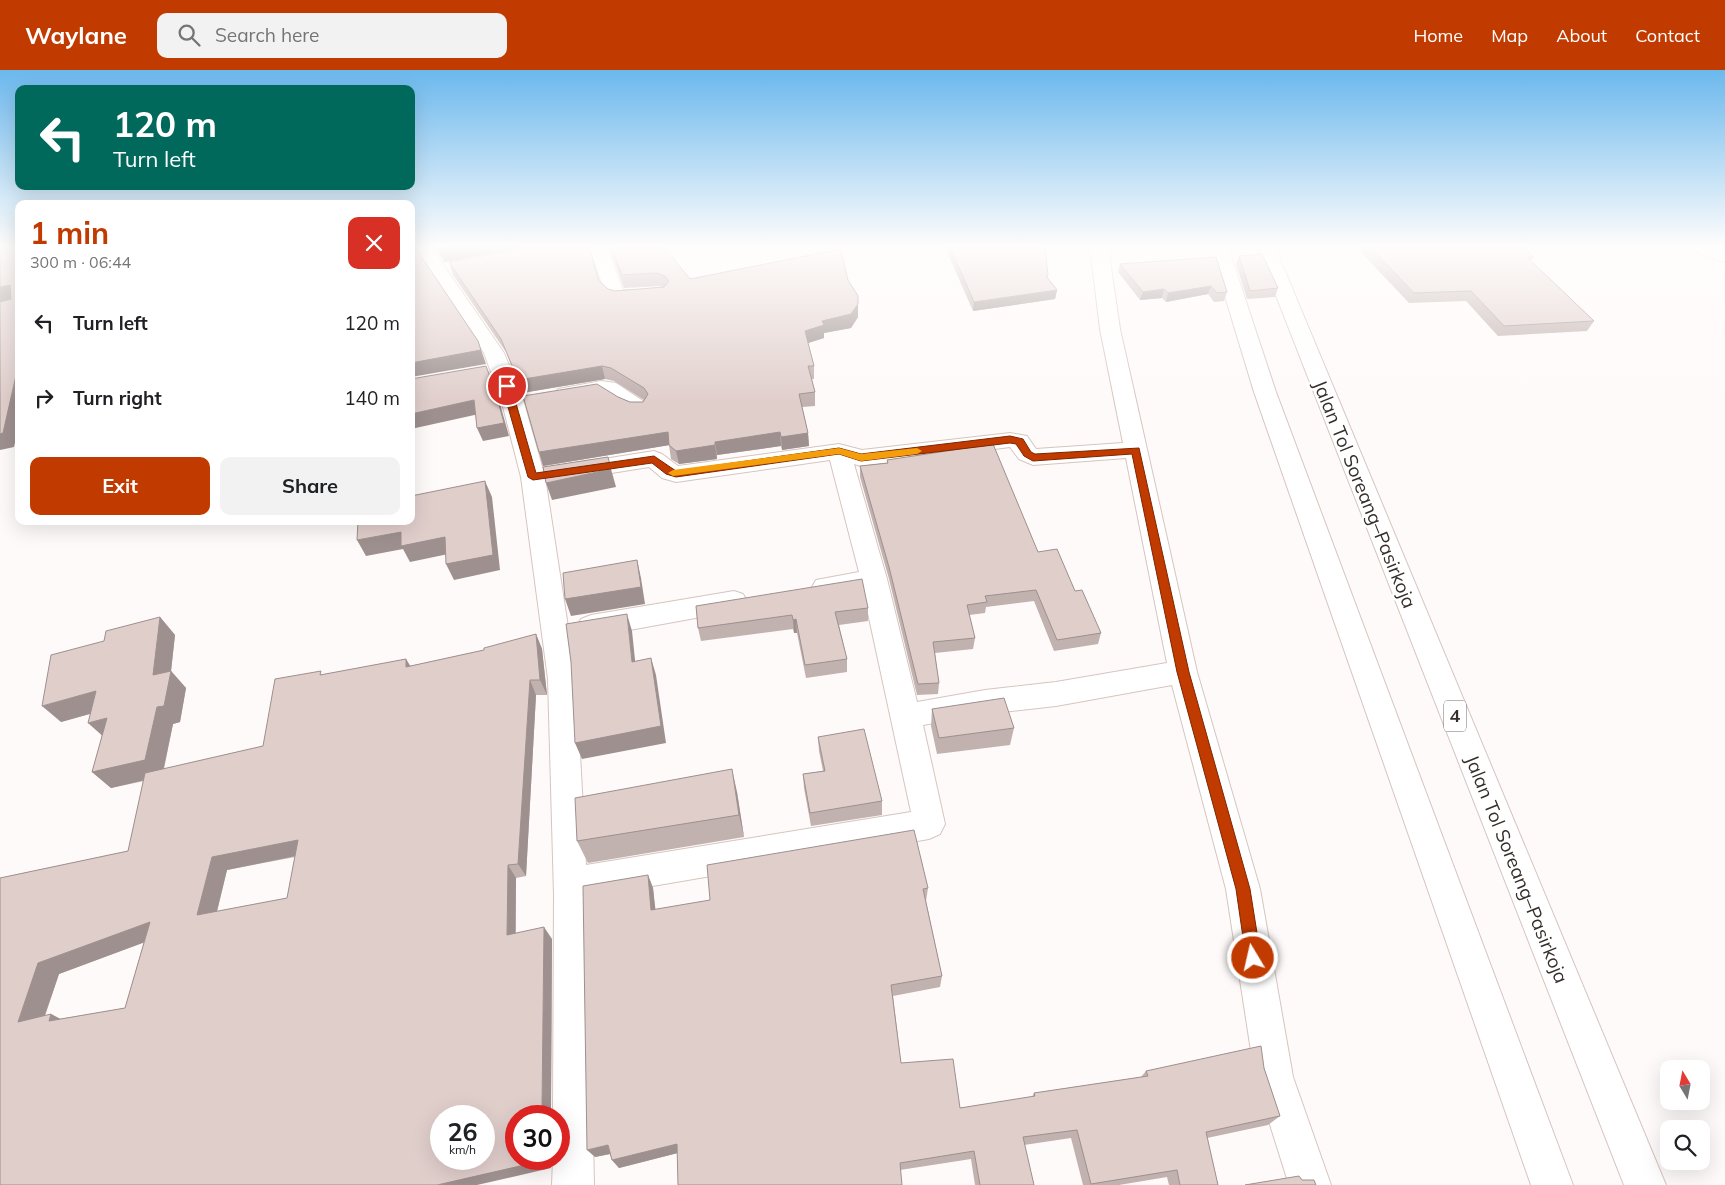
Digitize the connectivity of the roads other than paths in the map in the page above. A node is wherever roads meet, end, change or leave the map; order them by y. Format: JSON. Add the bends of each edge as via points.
{"nodes":[{"id":1,"x":463,"y":299,"type":"edge"},
{"id":2,"x":1106,"y":299,"type":"edge"},
{"id":3,"x":1236,"y":299,"type":"edge"},
{"id":4,"x":1287,"y":299,"type":"edge"},
{"id":5,"x":529,"y":400,"type":"junction"},
{"id":6,"x":638,"y":408,"type":"edge"},
{"id":7,"x":1136,"y":450,"type":"junction"},
{"id":8,"x":839,"y":451,"type":"junction"},
{"id":9,"x":533,"y":477,"type":"junction"},
{"id":10,"x":874,"y":579,"type":"junction"},
{"id":11,"x":797,"y":592,"type":"edge"},
{"id":12,"x":760,"y":597,"type":"edge"},
{"id":13,"x":554,"y":632,"type":"junction"},
{"id":14,"x":1183,"y":672,"type":"junction"},
{"id":15,"x":906,"y":716,"type":"junction"},
{"id":16,"x":570,"y":884,"type":"junction"},
{"id":17,"x":573,"y":1185,"type":"edge"},
{"id":18,"x":1310,"y":1185,"type":"edge"},
{"id":19,"x":1552,"y":1185,"type":"edge"},
{"id":20,"x":1645,"y":1185,"type":"edge"}],
"edges":[{"from":1,"to":5,"type":"main road","via":[[494,353],[492,371]]},
{"from":2,"to":7,"type":"main road"},
{"from":3,"to":19,"type":"main road","via":[[1266,392]]},
{"from":4,"to":20,"type":"main road","name":"Jalan Tol Soreang–Pasirkoja","number":"4"},
{"from":5,"to":6,"type":"main road","via":[[605,388]]},
{"from":5,"to":9,"type":"main road"},
{"from":7,"to":8,"type":"main road","via":[[1033,458],[1020,441],[1010,440],[861,458]]},
{"from":7,"to":14,"type":"main road"},
{"from":8,"to":9,"type":"main road","via":[[676,474],[654,459]]},
{"from":8,"to":10,"type":"main road"},
{"from":9,"to":13,"type":"main road"},
{"from":10,"to":11,"type":"main road"},
{"from":10,"to":15,"type":"main road"},
{"from":12,"to":13,"type":"main road"},
{"from":13,"to":16,"type":"main road","via":[[562,679]]},
{"from":14,"to":15,"type":"main road"},
{"from":14,"to":18,"type":"main road","via":[[1243,889],[1274,1077]]},
{"from":15,"to":16,"type":"main road","via":[[929,824]]},
{"from":16,"to":17,"type":"main road"}]}
